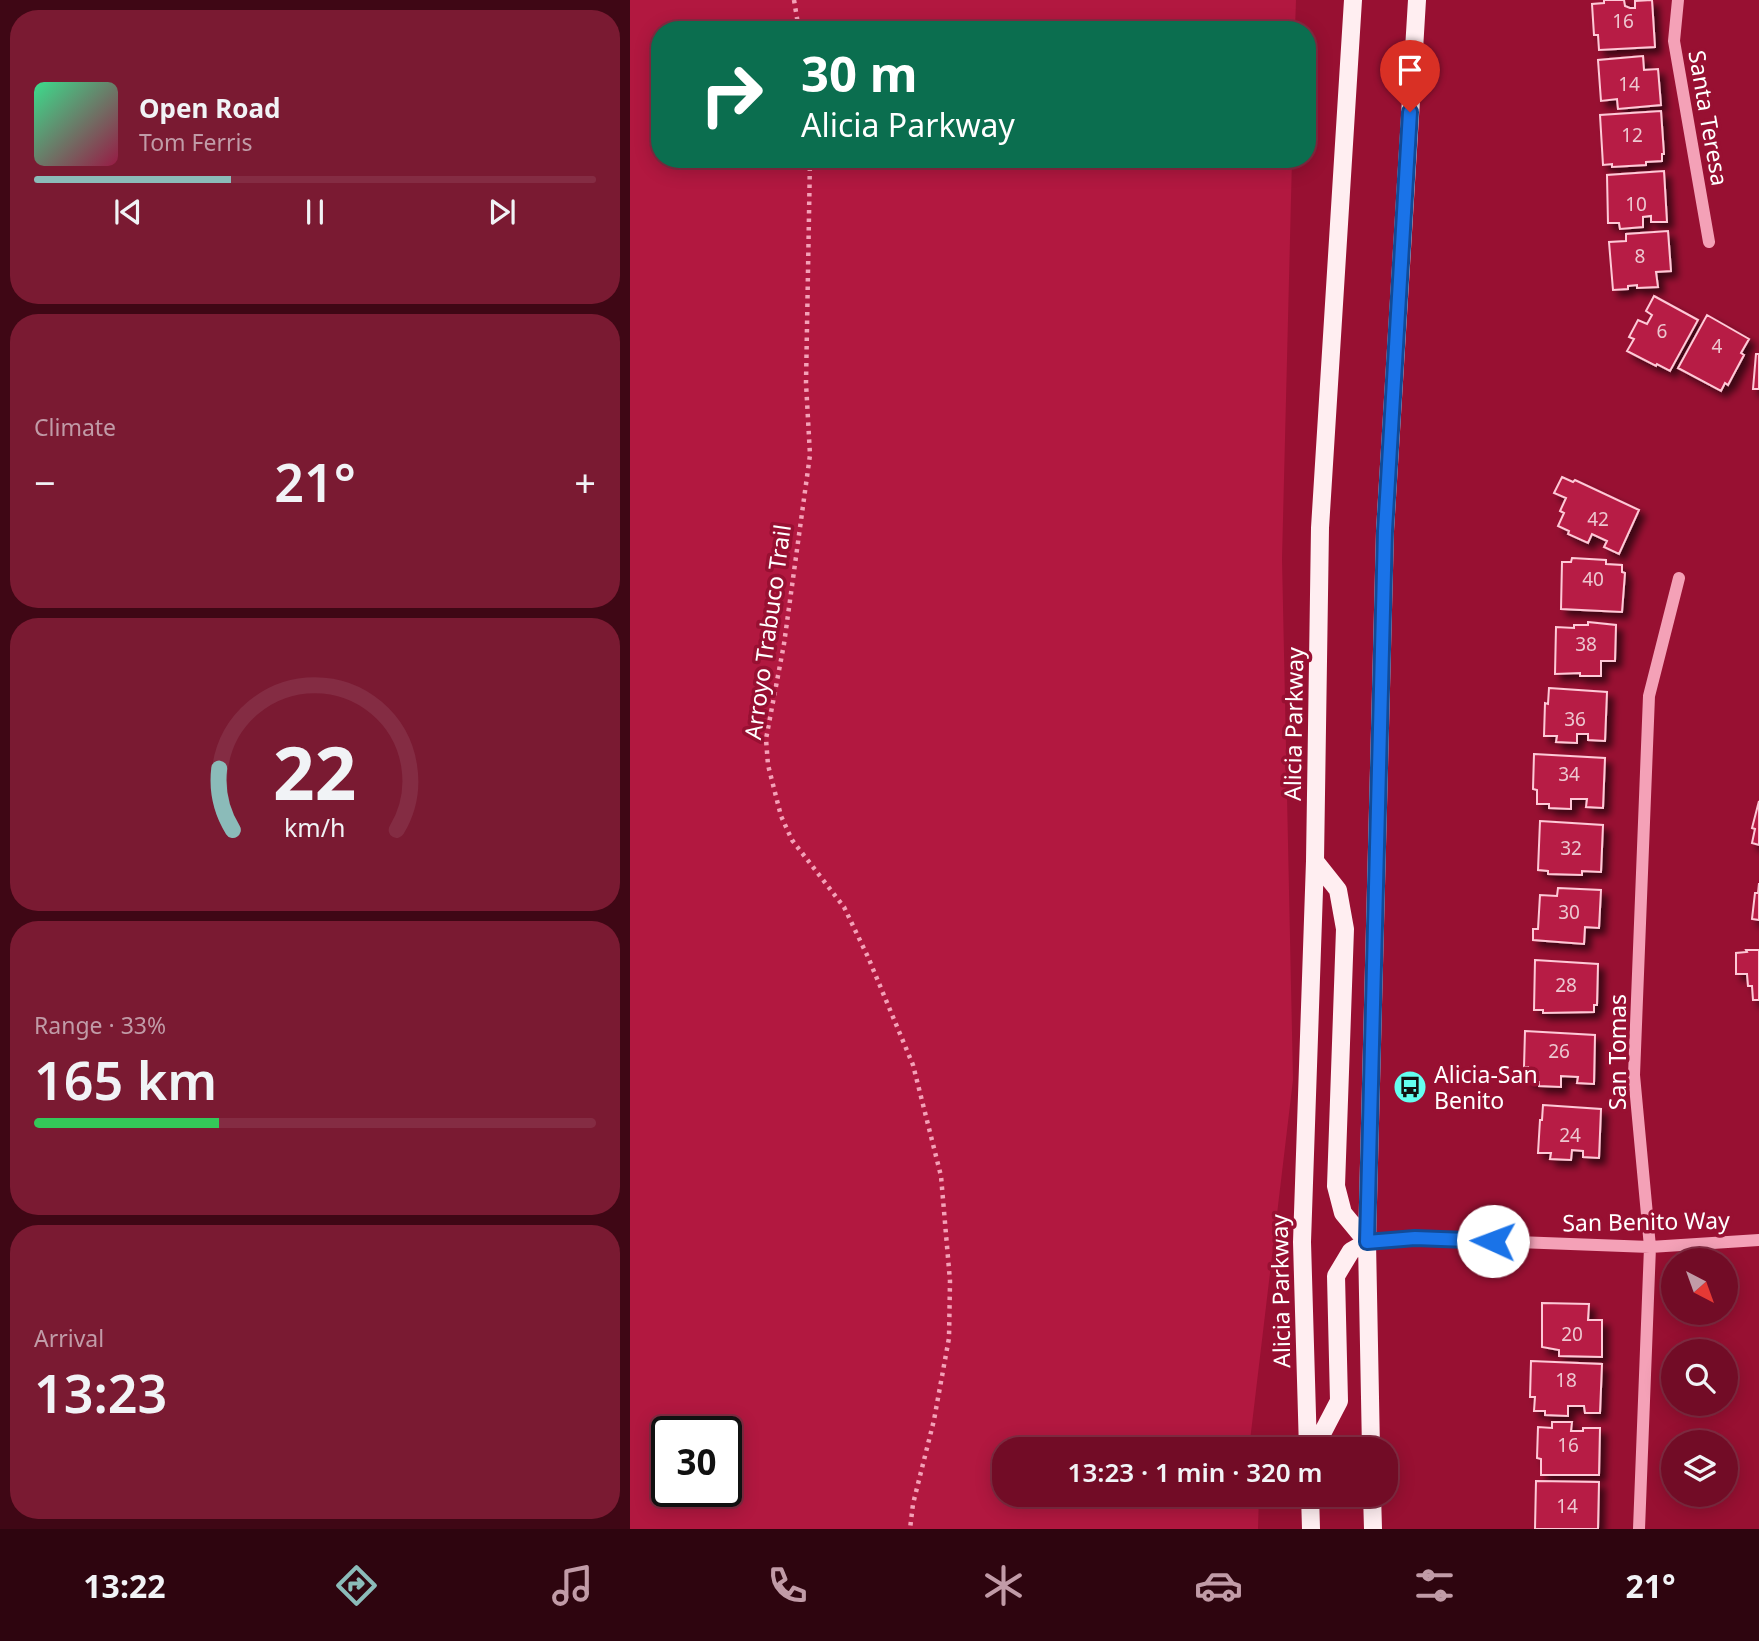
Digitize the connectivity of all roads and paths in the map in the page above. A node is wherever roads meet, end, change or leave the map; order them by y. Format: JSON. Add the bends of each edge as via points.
{"nodes":[{"id":1,"x":794,"y":0,"type":"edge"},
{"id":2,"x":1353,"y":0,"type":"edge"},
{"id":3,"x":1417,"y":0,"type":"edge"},
{"id":4,"x":1678,"y":0,"type":"edge"},
{"id":5,"x":798,"y":21,"type":"edge"},
{"id":6,"x":810,"y":168,"type":"edge"},
{"id":7,"x":1710,"y":242,"type":"dead end"},
{"id":8,"x":1679,"y":578,"type":"dead end"},
{"id":9,"x":1315,"y":861,"type":"junction"},
{"id":10,"x":1759,"y":1240,"type":"edge"},
{"id":11,"x":1367,"y":1242,"type":"junction"},
{"id":12,"x":1650,"y":1247,"type":"junction"},
{"id":13,"x":1308,"y":1437,"type":"edge"},
{"id":14,"x":1320,"y":1437,"type":"edge"},
{"id":15,"x":1371,"y":1437,"type":"edge"},
{"id":16,"x":1310,"y":1507,"type":"edge"},
{"id":17,"x":1372,"y":1507,"type":"edge"},
{"id":18,"x":910,"y":1529,"type":"edge"},
{"id":19,"x":1311,"y":1529,"type":"edge"},
{"id":20,"x":1373,"y":1529,"type":"edge"},
{"id":21,"x":1639,"y":1529,"type":"edge"}],
"edges":[{"from":1,"to":5,"type":"path"},
{"from":2,"to":9,"type":"main road","name":"Alicia Parkway","via":[[1320,528]]},
{"from":3,"to":11,"type":"main road","via":[[1385,531]]},
{"from":4,"to":7,"type":"street","name":"Santa Teresa","via":[[1674,41]]},
{"from":6,"to":18,"type":"path","name":"Arroyo Trabuco Trail","via":[[806,383],[810,456],[766,739],[781,816],[792,840],[844,907],[914,1065],[941,1176],[950,1281],[949,1338]]},
{"from":8,"to":12,"type":"street","name":"San Tomas","via":[[1649,696],[1634,1075]]},
{"from":9,"to":11,"type":"main road","via":[[1338,890],[1345,929],[1336,1186],[1343,1213]]},
{"from":9,"to":13,"type":"main road","name":"Alicia Parkway","via":[[1302,1242]]},
{"from":10,"to":12,"type":"street","name":"San Benito Way"},
{"from":11,"to":12,"type":"street","name":"San Benito Way","via":[[1415,1238]]},
{"from":11,"to":14,"type":"main road","via":[[1351,1251],[1336,1276],[1339,1401]]},
{"from":11,"to":15,"type":"main road"},
{"from":12,"to":21,"type":"street","name":"San Tomas"},
{"from":16,"to":19,"type":"main road"},
{"from":17,"to":20,"type":"main road"}]}
